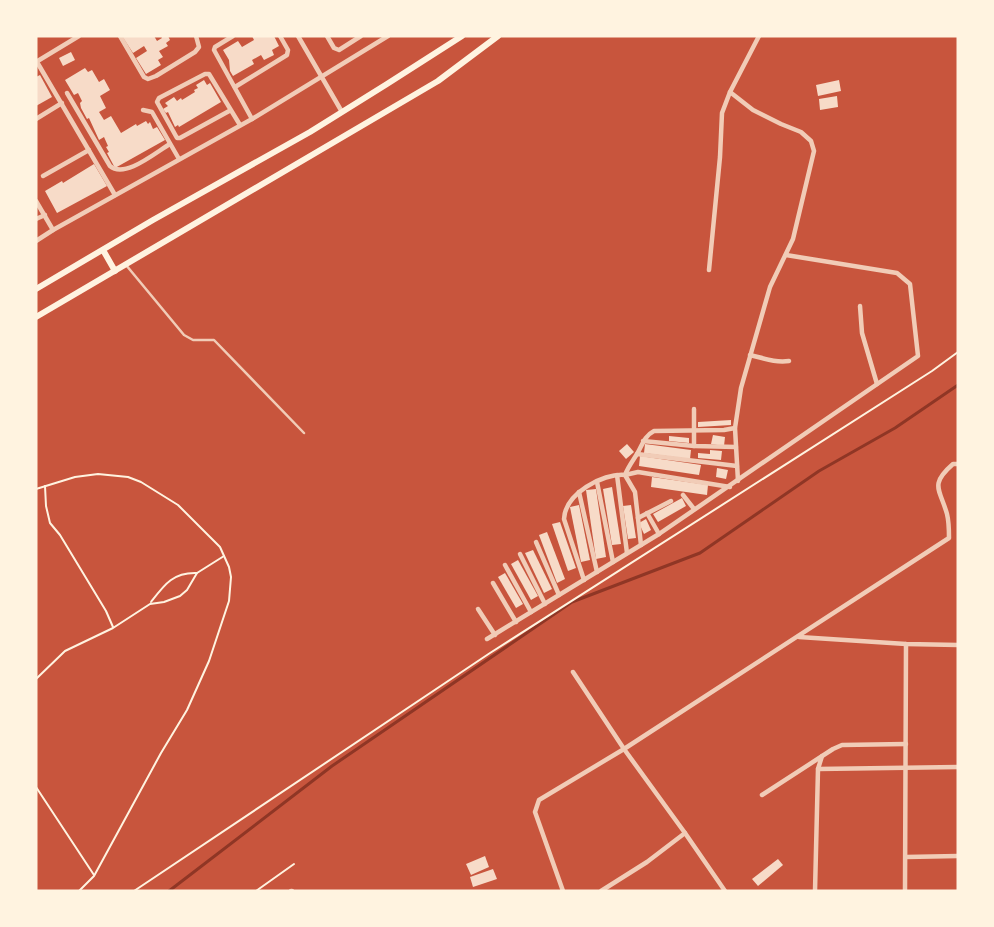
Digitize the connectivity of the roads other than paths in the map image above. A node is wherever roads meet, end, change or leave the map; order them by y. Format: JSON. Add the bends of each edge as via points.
{"nodes":[{"id":1,"x":79,"y":36,"type":"edge"},
{"id":2,"x":120,"y":36,"type":"edge"},
{"id":3,"x":196,"y":36,"type":"edge"},
{"id":4,"x":233,"y":36,"type":"edge"},
{"id":5,"x":280,"y":36,"type":"edge"},
{"id":6,"x":298,"y":36,"type":"edge"},
{"id":7,"x":327,"y":36,"type":"edge"},
{"id":8,"x":361,"y":36,"type":"edge"},
{"id":9,"x":388,"y":36,"type":"edge"},
{"id":10,"x":462,"y":36,"type":"edge"},
{"id":11,"x":498,"y":36,"type":"edge"},
{"id":12,"x":759,"y":36,"type":"edge"},
{"id":13,"x":36,"y":62,"type":"edge"},
{"id":14,"x":321,"y":77,"type":"junction"},
{"id":15,"x":235,"y":87,"type":"junction"},
{"id":16,"x":730,"y":92,"type":"junction"},
{"id":17,"x":67,"y":93,"type":"dead end"},
{"id":18,"x":62,"y":104,"type":"junction"},
{"id":19,"x":143,"y":110,"type":"dead end"},
{"id":20,"x":231,"y":110,"type":"junction"},
{"id":21,"x":342,"y":112,"type":"junction"},
{"id":22,"x":36,"y":119,"type":"edge"},
{"id":23,"x":252,"y":119,"type":"junction"},
{"id":24,"x":240,"y":125,"type":"junction"},
{"id":25,"x":170,"y":144,"type":"junction"},
{"id":26,"x":89,"y":150,"type":"junction"},
{"id":27,"x":179,"y":159,"type":"junction"},
{"id":28,"x":43,"y":176,"type":"dead end"},
{"id":29,"x":115,"y":195,"type":"junction"},
{"id":30,"x":36,"y":201,"type":"edge"},
{"id":31,"x":44,"y":215,"type":"junction"},
{"id":32,"x":36,"y":219,"type":"edge"},
{"id":33,"x":53,"y":230,"type":"junction"},
{"id":34,"x":36,"y":241,"type":"edge"},
{"id":35,"x":103,"y":250,"type":"junction"},
{"id":36,"x":786,"y":255,"type":"junction"},
{"id":37,"x":126,"y":265,"type":"junction"},
{"id":38,"x":709,"y":270,"type":"dead end"},
{"id":39,"x":115,"y":271,"type":"junction"},
{"id":40,"x":36,"y":289,"type":"edge"},
{"id":41,"x":860,"y":306,"type":"dead end"},
{"id":42,"x":36,"y":317,"type":"edge"},
{"id":43,"x":750,"y":355,"type":"junction"},
{"id":44,"x":789,"y":361,"type":"dead end"},
{"id":45,"x":877,"y":384,"type":"junction"},
{"id":46,"x":694,"y":409,"type":"dead end"},
{"id":47,"x":735,"y":428,"type":"junction"},
{"id":48,"x":694,"y":430,"type":"junction"},
{"id":49,"x":304,"y":433,"type":"dead end"},
{"id":50,"x":643,"y":441,"type":"junction"},
{"id":51,"x":694,"y":446,"type":"junction"},
{"id":52,"x":736,"y":447,"type":"junction"},
{"id":53,"x":638,"y":454,"type":"junction"},
{"id":54,"x":958,"y":464,"type":"edge"},
{"id":55,"x":737,"y":466,"type":"junction"},
{"id":56,"x":617,"y":475,"type":"junction"},
{"id":57,"x":625,"y":475,"type":"junction"},
{"id":58,"x":738,"y":481,"type":"junction"},
{"id":59,"x":597,"y":482,"type":"junction"},
{"id":60,"x":730,"y":487,"type":"junction"},
{"id":61,"x":579,"y":492,"type":"junction"},
{"id":62,"x":683,"y":495,"type":"dead end"},
{"id":63,"x":671,"y":501,"type":"dead end"},
{"id":64,"x":694,"y":509,"type":"junction"},
{"id":65,"x":647,"y":513,"type":"junction"},
{"id":66,"x":638,"y":518,"type":"junction"},
{"id":67,"x":659,"y":534,"type":"junction"},
{"id":68,"x":536,"y":542,"type":"dead end"},
{"id":69,"x":642,"y":545,"type":"junction"},
{"id":70,"x":627,"y":553,"type":"junction"},
{"id":71,"x":520,"y":554,"type":"dead end"},
{"id":72,"x":613,"y":562,"type":"junction"},
{"id":73,"x":505,"y":565,"type":"dead end"},
{"id":74,"x":597,"y":572,"type":"junction"},
{"id":75,"x":584,"y":580,"type":"junction"},
{"id":76,"x":493,"y":583,"type":"dead end"},
{"id":77,"x":559,"y":595,"type":"junction"},
{"id":78,"x":545,"y":604,"type":"junction"},
{"id":79,"x":478,"y":609,"type":"dead end"},
{"id":80,"x":531,"y":612,"type":"junction"},
{"id":81,"x":516,"y":622,"type":"junction"},
{"id":82,"x":495,"y":634,"type":"junction"},
{"id":83,"x":798,"y":637,"type":"junction"},
{"id":84,"x":487,"y":639,"type":"dead end"},
{"id":85,"x":906,"y":644,"type":"junction"},
{"id":86,"x":958,"y":645,"type":"edge"},
{"id":87,"x":574,"y":672,"type":"dead end"},
{"id":88,"x":906,"y":744,"type":"junction"},
{"id":89,"x":624,"y":749,"type":"junction"},
{"id":90,"x":822,"y":756,"type":"junction"},
{"id":91,"x":906,"y":766,"type":"junction"},
{"id":92,"x":958,"y":767,"type":"edge"},
{"id":93,"x":818,"y":769,"type":"junction"},
{"id":94,"x":762,"y":795,"type":"dead end"},
{"id":95,"x":686,"y":833,"type":"junction"},
{"id":96,"x":958,"y":856,"type":"edge"},
{"id":97,"x":906,"y":857,"type":"junction"},
{"id":98,"x":563,"y":891,"type":"edge"},
{"id":99,"x":601,"y":891,"type":"edge"},
{"id":100,"x":725,"y":891,"type":"edge"},
{"id":101,"x":815,"y":891,"type":"edge"},
{"id":102,"x":905,"y":891,"type":"edge"}],
"edges":[{"from":1,"to":13,"type":"street"},
{"from":2,"to":3,"type":"street","via":[[148,79],[195,52],[200,47]]},
{"from":4,"to":15,"type":"street","via":[[214,50]]},
{"from":5,"to":15,"type":"street","via":[[288,50],[286,55]]},
{"from":6,"to":14,"type":"street"},
{"from":7,"to":8,"type":"street","via":[[339,50]]},
{"from":9,"to":14,"type":"street"},
{"from":10,"to":21,"type":"main road"},
{"from":11,"to":37,"type":"main road","via":[[438,81]]},
{"from":12,"to":16,"type":"street"},
{"from":13,"to":18,"type":"street"},
{"from":14,"to":21,"type":"street"},
{"from":14,"to":23,"type":"street"},
{"from":15,"to":23,"type":"street"},
{"from":16,"to":36,"type":"street","via":[[754,110],[801,132],[811,141],[814,151],[794,239]]},
{"from":16,"to":38,"type":"street","via":[[722,113]]},
{"from":17,"to":25,"type":"street","via":[[115,170],[134,167]]},
{"from":18,"to":22,"type":"street"},
{"from":18,"to":26,"type":"street"},
{"from":19,"to":25,"type":"street","via":[[152,112]]},
{"from":20,"to":20,"type":"street","via":[[209,74],[157,102],[177,138]]},
{"from":20,"to":24,"type":"street"},
{"from":21,"to":35,"type":"main road"},
{"from":23,"to":24,"type":"street"},
{"from":24,"to":27,"type":"street"},
{"from":25,"to":27,"type":"street"},
{"from":26,"to":28,"type":"street"},
{"from":26,"to":29,"type":"street"},
{"from":27,"to":29,"type":"street"},
{"from":29,"to":33,"type":"street"},
{"from":30,"to":31,"type":"street"},
{"from":31,"to":32,"type":"street"},
{"from":31,"to":33,"type":"street"},
{"from":33,"to":34,"type":"street"},
{"from":35,"to":39,"type":"main road"},
{"from":35,"to":40,"type":"main road"},
{"from":36,"to":43,"type":"street","via":[[770,287]]},
{"from":36,"to":45,"type":"street","via":[[898,274],[910,284],[918,356]]},
{"from":37,"to":39,"type":"main road"},
{"from":37,"to":49,"type":"lane","via":[[184,335],[193,340],[214,340]]},
{"from":39,"to":42,"type":"main road"},
{"from":41,"to":45,"type":"street","via":[[862,333]]},
{"from":43,"to":44,"type":"street","via":[[780,363]]},
{"from":43,"to":47,"type":"street"},
{"from":45,"to":58,"type":"street"},
{"from":46,"to":48,"type":"street"},
{"from":47,"to":48,"type":"street"},
{"from":47,"to":52,"type":"street"},
{"from":48,"to":50,"type":"street","via":[[654,431]]},
{"from":48,"to":51,"type":"street"},
{"from":50,"to":51,"type":"street"},
{"from":50,"to":53,"type":"street"},
{"from":51,"to":52,"type":"street"},
{"from":52,"to":55,"type":"street"},
{"from":53,"to":55,"type":"street"},
{"from":53,"to":57,"type":"street","via":[[630,462]]},
{"from":54,"to":83,"type":"street","via":[[944,472],[937,485],[947,512],[949,538]]},
{"from":55,"to":58,"type":"street"},
{"from":56,"to":57,"type":"street"},
{"from":56,"to":59,"type":"street"},
{"from":56,"to":70,"type":"street"},
{"from":57,"to":60,"type":"street","via":[[638,472]]},
{"from":57,"to":66,"type":"street","via":[[635,492]]},
{"from":58,"to":60,"type":"street"},
{"from":59,"to":61,"type":"street"},
{"from":59,"to":72,"type":"street"},
{"from":60,"to":64,"type":"street"},
{"from":61,"to":74,"type":"street"},
{"from":61,"to":75,"type":"street","via":[[565,510],[564,519]]},
{"from":62,"to":64,"type":"street"},
{"from":63,"to":65,"type":"street"},
{"from":64,"to":67,"type":"street"},
{"from":65,"to":66,"type":"street"},
{"from":65,"to":67,"type":"street"},
{"from":66,"to":69,"type":"street"},
{"from":67,"to":69,"type":"street"},
{"from":68,"to":77,"type":"street"},
{"from":69,"to":70,"type":"street"},
{"from":70,"to":72,"type":"street"},
{"from":71,"to":78,"type":"street"},
{"from":72,"to":74,"type":"street"},
{"from":73,"to":80,"type":"street"},
{"from":74,"to":75,"type":"street"},
{"from":75,"to":77,"type":"street"},
{"from":76,"to":81,"type":"street"},
{"from":77,"to":78,"type":"street"},
{"from":78,"to":80,"type":"street"},
{"from":79,"to":82,"type":"street"},
{"from":80,"to":81,"type":"street"},
{"from":81,"to":82,"type":"street"},
{"from":82,"to":84,"type":"street"},
{"from":83,"to":85,"type":"street"},
{"from":83,"to":89,"type":"street"},
{"from":85,"to":86,"type":"street"},
{"from":85,"to":88,"type":"street"},
{"from":87,"to":89,"type":"street"},
{"from":88,"to":90,"type":"street","via":[[842,745]]},
{"from":88,"to":91,"type":"street"},
{"from":89,"to":95,"type":"street"},
{"from":89,"to":98,"type":"street","via":[[539,800],[535,812]]},
{"from":90,"to":93,"type":"street"},
{"from":90,"to":94,"type":"street"},
{"from":91,"to":92,"type":"street"},
{"from":91,"to":93,"type":"street"},
{"from":91,"to":97,"type":"street"},
{"from":93,"to":101,"type":"street"},
{"from":95,"to":99,"type":"street"},
{"from":95,"to":100,"type":"street"},
{"from":96,"to":97,"type":"street"},
{"from":97,"to":102,"type":"street"}]}
